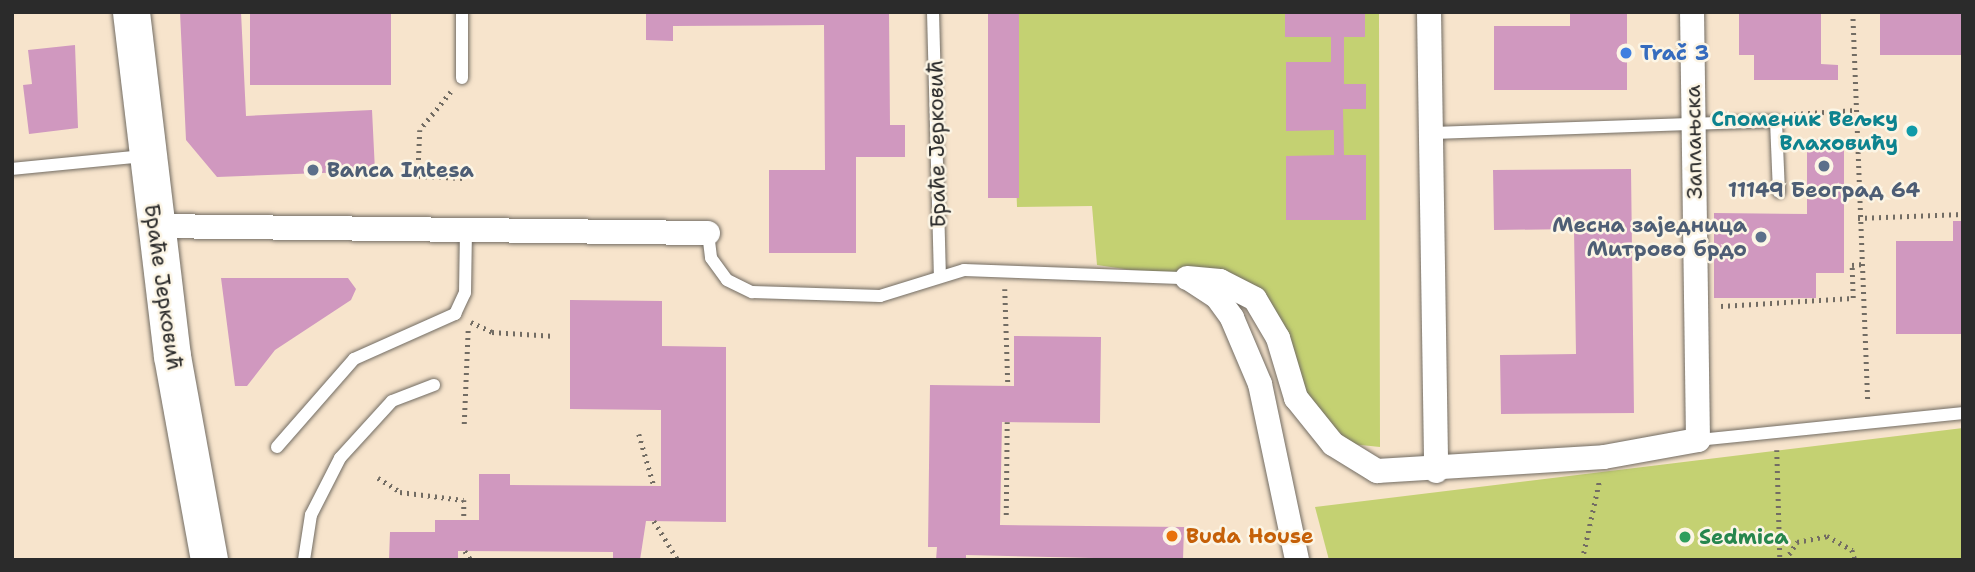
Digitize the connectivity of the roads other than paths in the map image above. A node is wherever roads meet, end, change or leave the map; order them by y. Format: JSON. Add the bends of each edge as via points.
{"nodes":[{"id":1,"x":131,"y":12,"type":"edge"},
{"id":2,"x":462,"y":12,"type":"edge"},
{"id":3,"x":933,"y":12,"type":"edge"},
{"id":4,"x":1429,"y":12,"type":"edge"},
{"id":5,"x":1692,"y":12,"type":"edge"},
{"id":6,"x":462,"y":78,"type":"road end"},
{"id":7,"x":1694,"y":124,"type":"junction"},
{"id":8,"x":1432,"y":133,"type":"junction"},
{"id":9,"x":145,"y":156,"type":"junction"},
{"id":10,"x":12,"y":169,"type":"edge"},
{"id":11,"x":1779,"y":192,"type":"dead end"},
{"id":12,"x":155,"y":226,"type":"junction"},
{"id":13,"x":466,"y":228,"type":"junction"},
{"id":14,"x":708,"y":233,"type":"joint"},
{"id":15,"x":940,"y":275,"type":"junction"},
{"id":16,"x":1187,"y":278,"type":"junction"},
{"id":17,"x":434,"y":385,"type":"dead end"},
{"id":18,"x":1963,"y":413,"type":"edge"},
{"id":19,"x":1698,"y":440,"type":"junction"},
{"id":20,"x":277,"y":447,"type":"dead end"},
{"id":21,"x":1436,"y":471,"type":"junction"},
{"id":22,"x":209,"y":560,"type":"edge"},
{"id":23,"x":304,"y":560,"type":"edge"},
{"id":24,"x":1297,"y":560,"type":"edge"}],
"edges":[{"from":1,"to":9,"type":"main road","name":"Браће Јерковић"},
{"from":2,"to":6,"type":"lane"},
{"from":3,"to":15,"type":"lane","name":"Браће Јерковић"},
{"from":4,"to":8,"type":"street"},
{"from":5,"to":7,"type":"street","name":"Заплањска"},
{"from":7,"to":8,"type":"lane"},
{"from":7,"to":11,"type":"lane","via":[[1776,121]]},
{"from":7,"to":19,"type":"street","name":"Заплањска"},
{"from":8,"to":21,"type":"street"},
{"from":9,"to":10,"type":"lane"},
{"from":9,"to":12,"type":"main road","name":"Браће Јерковић"},
{"from":12,"to":13,"type":"street"},
{"from":12,"to":22,"type":"main road","name":"Браће Јерковић"},
{"from":13,"to":14,"type":"street"},
{"from":13,"to":20,"type":"lane","via":[[465,293],[455,314],[354,359]]},
{"from":14,"to":15,"type":"lane","via":[[711,258],[727,280],[752,292],[880,296]]},
{"from":15,"to":16,"type":"lane","via":[[1004,270]]},
{"from":16,"to":21,"type":"street","via":[[1220,281],[1255,299],[1279,338],[1296,398],[1352,460],[1377,471]]},
{"from":16,"to":24,"type":"street","via":[[1217,297],[1248,354]]},
{"from":17,"to":23,"type":"lane","via":[[392,401],[340,458],[311,515]]},
{"from":18,"to":19,"type":"lane","via":[[1776,428]]},
{"from":19,"to":21,"type":"street","via":[[1604,457]]}]}
